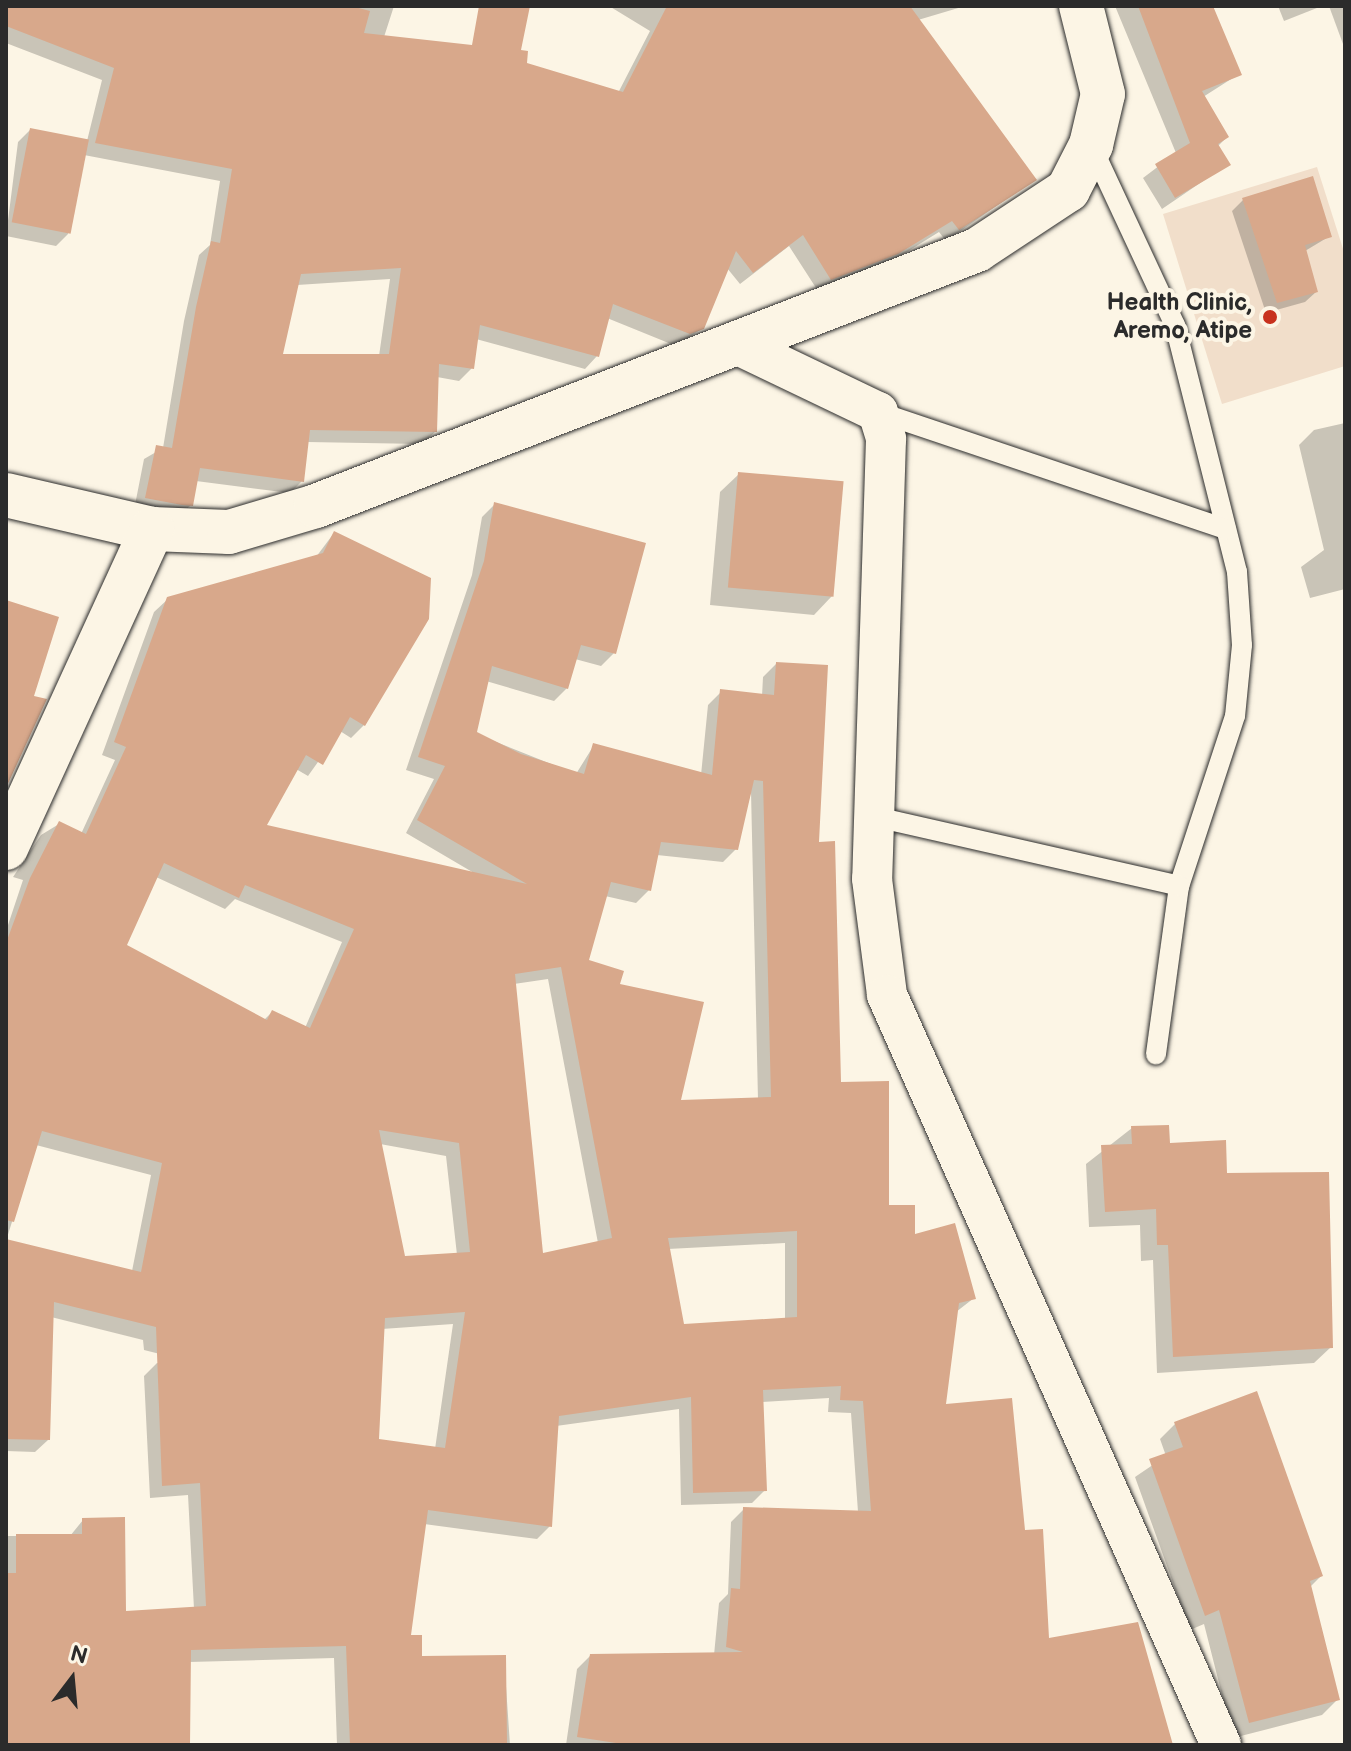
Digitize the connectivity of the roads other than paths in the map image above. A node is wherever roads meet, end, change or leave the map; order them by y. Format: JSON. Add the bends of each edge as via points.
{"nodes":[{"id":1,"x":1081,"y":6,"type":"edge"},
{"id":2,"x":1091,"y":145,"type":"junction"},
{"id":3,"x":738,"y":345,"type":"junction"},
{"id":4,"x":878,"y":412,"type":"junction"},
{"id":5,"x":6,"y":495,"type":"edge"},
{"id":6,"x":152,"y":529,"type":"junction"},
{"id":7,"x":1226,"y":529,"type":"junction"},
{"id":8,"x":876,"y":817,"type":"junction"},
{"id":9,"x":6,"y":848,"type":"edge"},
{"id":10,"x":1179,"y":886,"type":"junction"},
{"id":11,"x":1156,"y":1054,"type":"dead end"},
{"id":12,"x":1221,"y":1745,"type":"edge"}],
"edges":[{"from":1,"to":2,"type":"street","via":[[1103,94]]},
{"from":2,"to":3,"type":"street","via":[[1068,190],[1026,224]]},
{"from":2,"to":7,"type":"lane","via":[[1175,325]]},
{"from":3,"to":4,"type":"street"},
{"from":3,"to":6,"type":"street","via":[[316,506],[229,532]]},
{"from":4,"to":7,"type":"lane"},
{"from":4,"to":8,"type":"street","via":[[886,439]]},
{"from":5,"to":6,"type":"street"},
{"from":6,"to":9,"type":"street"},
{"from":7,"to":10,"type":"lane","via":[[1242,645],[1235,716]]},
{"from":8,"to":10,"type":"lane"},
{"from":8,"to":12,"type":"street","via":[[872,879],[887,995]]},
{"from":10,"to":11,"type":"lane"}]}
